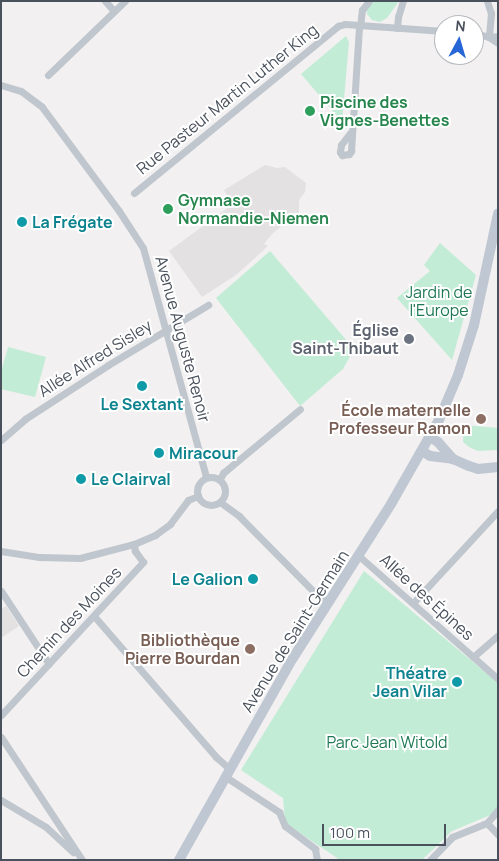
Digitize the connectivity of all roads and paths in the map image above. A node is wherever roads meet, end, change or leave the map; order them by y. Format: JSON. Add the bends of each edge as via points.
{"nodes":[{"id":1,"x":105,"y":1,"type":"edge"},
{"id":2,"x":125,"y":1,"type":"edge"},
{"id":3,"x":368,"y":1,"type":"edge"},
{"id":4,"x":403,"y":1,"type":"edge"},
{"id":5,"x":488,"y":4,"type":"edge"},
{"id":6,"x":114,"y":11,"type":"junction"},
{"id":7,"x":360,"y":26,"type":"junction"},
{"id":8,"x":398,"y":28,"type":"junction"},
{"id":9,"x":434,"y":30,"type":"edge"},
{"id":10,"x":484,"y":35,"type":"edge"},
{"id":11,"x":489,"y":36,"type":"junction"},
{"id":12,"x":498,"y":36,"type":"edge"},
{"id":13,"x":498,"y":43,"type":"edge"},
{"id":14,"x":48,"y":75,"type":"dead end"},
{"id":15,"x":1,"y":85,"type":"edge"},
{"id":16,"x":350,"y":133,"type":"dead end"},
{"id":17,"x":134,"y":194,"type":"dead end"},
{"id":18,"x":498,"y":214,"type":"edge"},
{"id":19,"x":208,"y":305,"type":"dead end"},
{"id":20,"x":167,"y":329,"type":"junction"},
{"id":21,"x":300,"y":408,"type":"dead end"},
{"id":22,"x":430,"y":437,"type":"junction"},
{"id":23,"x":1,"y":440,"type":"edge"},
{"id":24,"x":422,"y":451,"type":"junction"},
{"id":25,"x":453,"y":459,"type":"junction"},
{"id":26,"x":498,"y":467,"type":"edge"},
{"id":27,"x":206,"y":477,"type":"junction"},
{"id":28,"x":220,"y":479,"type":"junction"},
{"id":29,"x":198,"y":496,"type":"junction"},
{"id":30,"x":220,"y":502,"type":"junction"},
{"id":31,"x":498,"y":511,"type":"edge"},
{"id":32,"x":134,"y":544,"type":"junction"},
{"id":33,"x":1,"y":551,"type":"edge"},
{"id":34,"x":359,"y":556,"type":"junction"},
{"id":35,"x":1,"y":591,"type":"edge"},
{"id":36,"x":328,"y":602,"type":"junction"},
{"id":37,"x":413,"y":603,"type":"junction"},
{"id":38,"x":94,"y":616,"type":"junction"},
{"id":39,"x":498,"y":635,"type":"edge"},
{"id":40,"x":473,"y":657,"type":"junction"},
{"id":41,"x":48,"y":664,"type":"junction"},
{"id":42,"x":498,"y":679,"type":"edge"},
{"id":43,"x":1,"y":715,"type":"edge"},
{"id":44,"x":1,"y":738,"type":"edge"},
{"id":45,"x":228,"y":773,"type":"junction"},
{"id":46,"x":1,"y":800,"type":"edge"},
{"id":47,"x":498,"y":810,"type":"edge"},
{"id":48,"x":487,"y":823,"type":"junction"},
{"id":49,"x":498,"y":835,"type":"edge"},
{"id":50,"x":80,"y":858,"type":"edge"},
{"id":51,"x":179,"y":860,"type":"edge"},
{"id":52,"x":317,"y":860,"type":"edge"},
{"id":53,"x":430,"y":860,"type":"edge"}],
"edges":[{"from":1,"to":6,"type":"street"},
{"from":2,"to":6,"type":"street"},
{"from":3,"to":7,"type":"street","via":[[362,10]]},
{"from":4,"to":8,"type":"street"},
{"from":5,"to":11,"type":"street","via":[[491,13]]},
{"from":6,"to":14,"type":"street"},
{"from":7,"to":8,"type":"street"},
{"from":7,"to":16,"type":"street"},
{"from":7,"to":17,"type":"street","name":"Rue Pasteur Martin Luther King","via":[[338,26]]},
{"from":8,"to":9,"type":"street"},
{"from":10,"to":11,"type":"street"},
{"from":11,"to":12,"type":"street"},
{"from":11,"to":13,"type":"street"},
{"from":15,"to":20,"type":"street","name":"Avenue Auguste Renoir","via":[[20,92],[42,107],[123,217],[143,248]]},
{"from":18,"to":22,"type":"main road","name":"Avenue de Saint-Germain","via":[[474,325],[458,376]]},
{"from":19,"to":20,"type":"street","name":"Allée Alfred Sisley"},
{"from":20,"to":23,"type":"street","name":"Allée Alfred Sisley","via":[[24,419]]},
{"from":20,"to":27,"type":"street","name":"Avenue Auguste Renoir"},
{"from":21,"to":28,"type":"street"},
{"from":22,"to":24,"type":"main road","name":"Avenue de Saint-Germain"},
{"from":22,"to":25,"type":"main road"},
{"from":24,"to":25,"type":"main road","via":[[430,456]]},
{"from":24,"to":34,"type":"main road","name":"Avenue de Saint-Germain"},
{"from":25,"to":26,"type":"main road","via":[[478,469]]},
{"from":27,"to":28,"type":"street"},
{"from":27,"to":29,"type":"street","via":[[198,485]]},
{"from":28,"to":30,"type":"street","via":[[225,491]]},
{"from":29,"to":30,"type":"street","via":[[207,504]]},
{"from":29,"to":32,"type":"street","via":[[188,500],[170,524]]},
{"from":30,"to":36,"type":"street","via":[[239,516],[316,594]]},
{"from":31,"to":37,"type":"street"},
{"from":32,"to":33,"type":"street","via":[[80,558],[40,557]]},
{"from":32,"to":38,"type":"street","name":"Chemin des Moines","via":[[135,552],[143,562]]},
{"from":34,"to":36,"type":"main road","name":"Avenue de Saint-Germain"},
{"from":34,"to":37,"type":"street","name":"Allée des Épines"},
{"from":35,"to":41,"type":"street"},
{"from":36,"to":45,"type":"main road","name":"Avenue de Saint-Germain"},
{"from":37,"to":40,"type":"street","name":"Allée des Épines"},
{"from":38,"to":41,"type":"street","name":"Chemin des Moines"},
{"from":38,"to":45,"type":"street"},
{"from":39,"to":40,"type":"street"},
{"from":40,"to":42,"type":"street","name":"Allée des Épines"},
{"from":41,"to":43,"type":"street","name":"Chemin des Moines"},
{"from":44,"to":50,"type":"street"},
{"from":45,"to":51,"type":"main road","name":"Avenue de Saint-Germain"},
{"from":45,"to":52,"type":"street","via":[[279,812],[285,826],[315,849]]},
{"from":46,"to":50,"type":"street","via":[[46,827]]},
{"from":47,"to":48,"type":"street"},
{"from":48,"to":49,"type":"street"},
{"from":48,"to":53,"type":"street","via":[[452,837]]}]}
